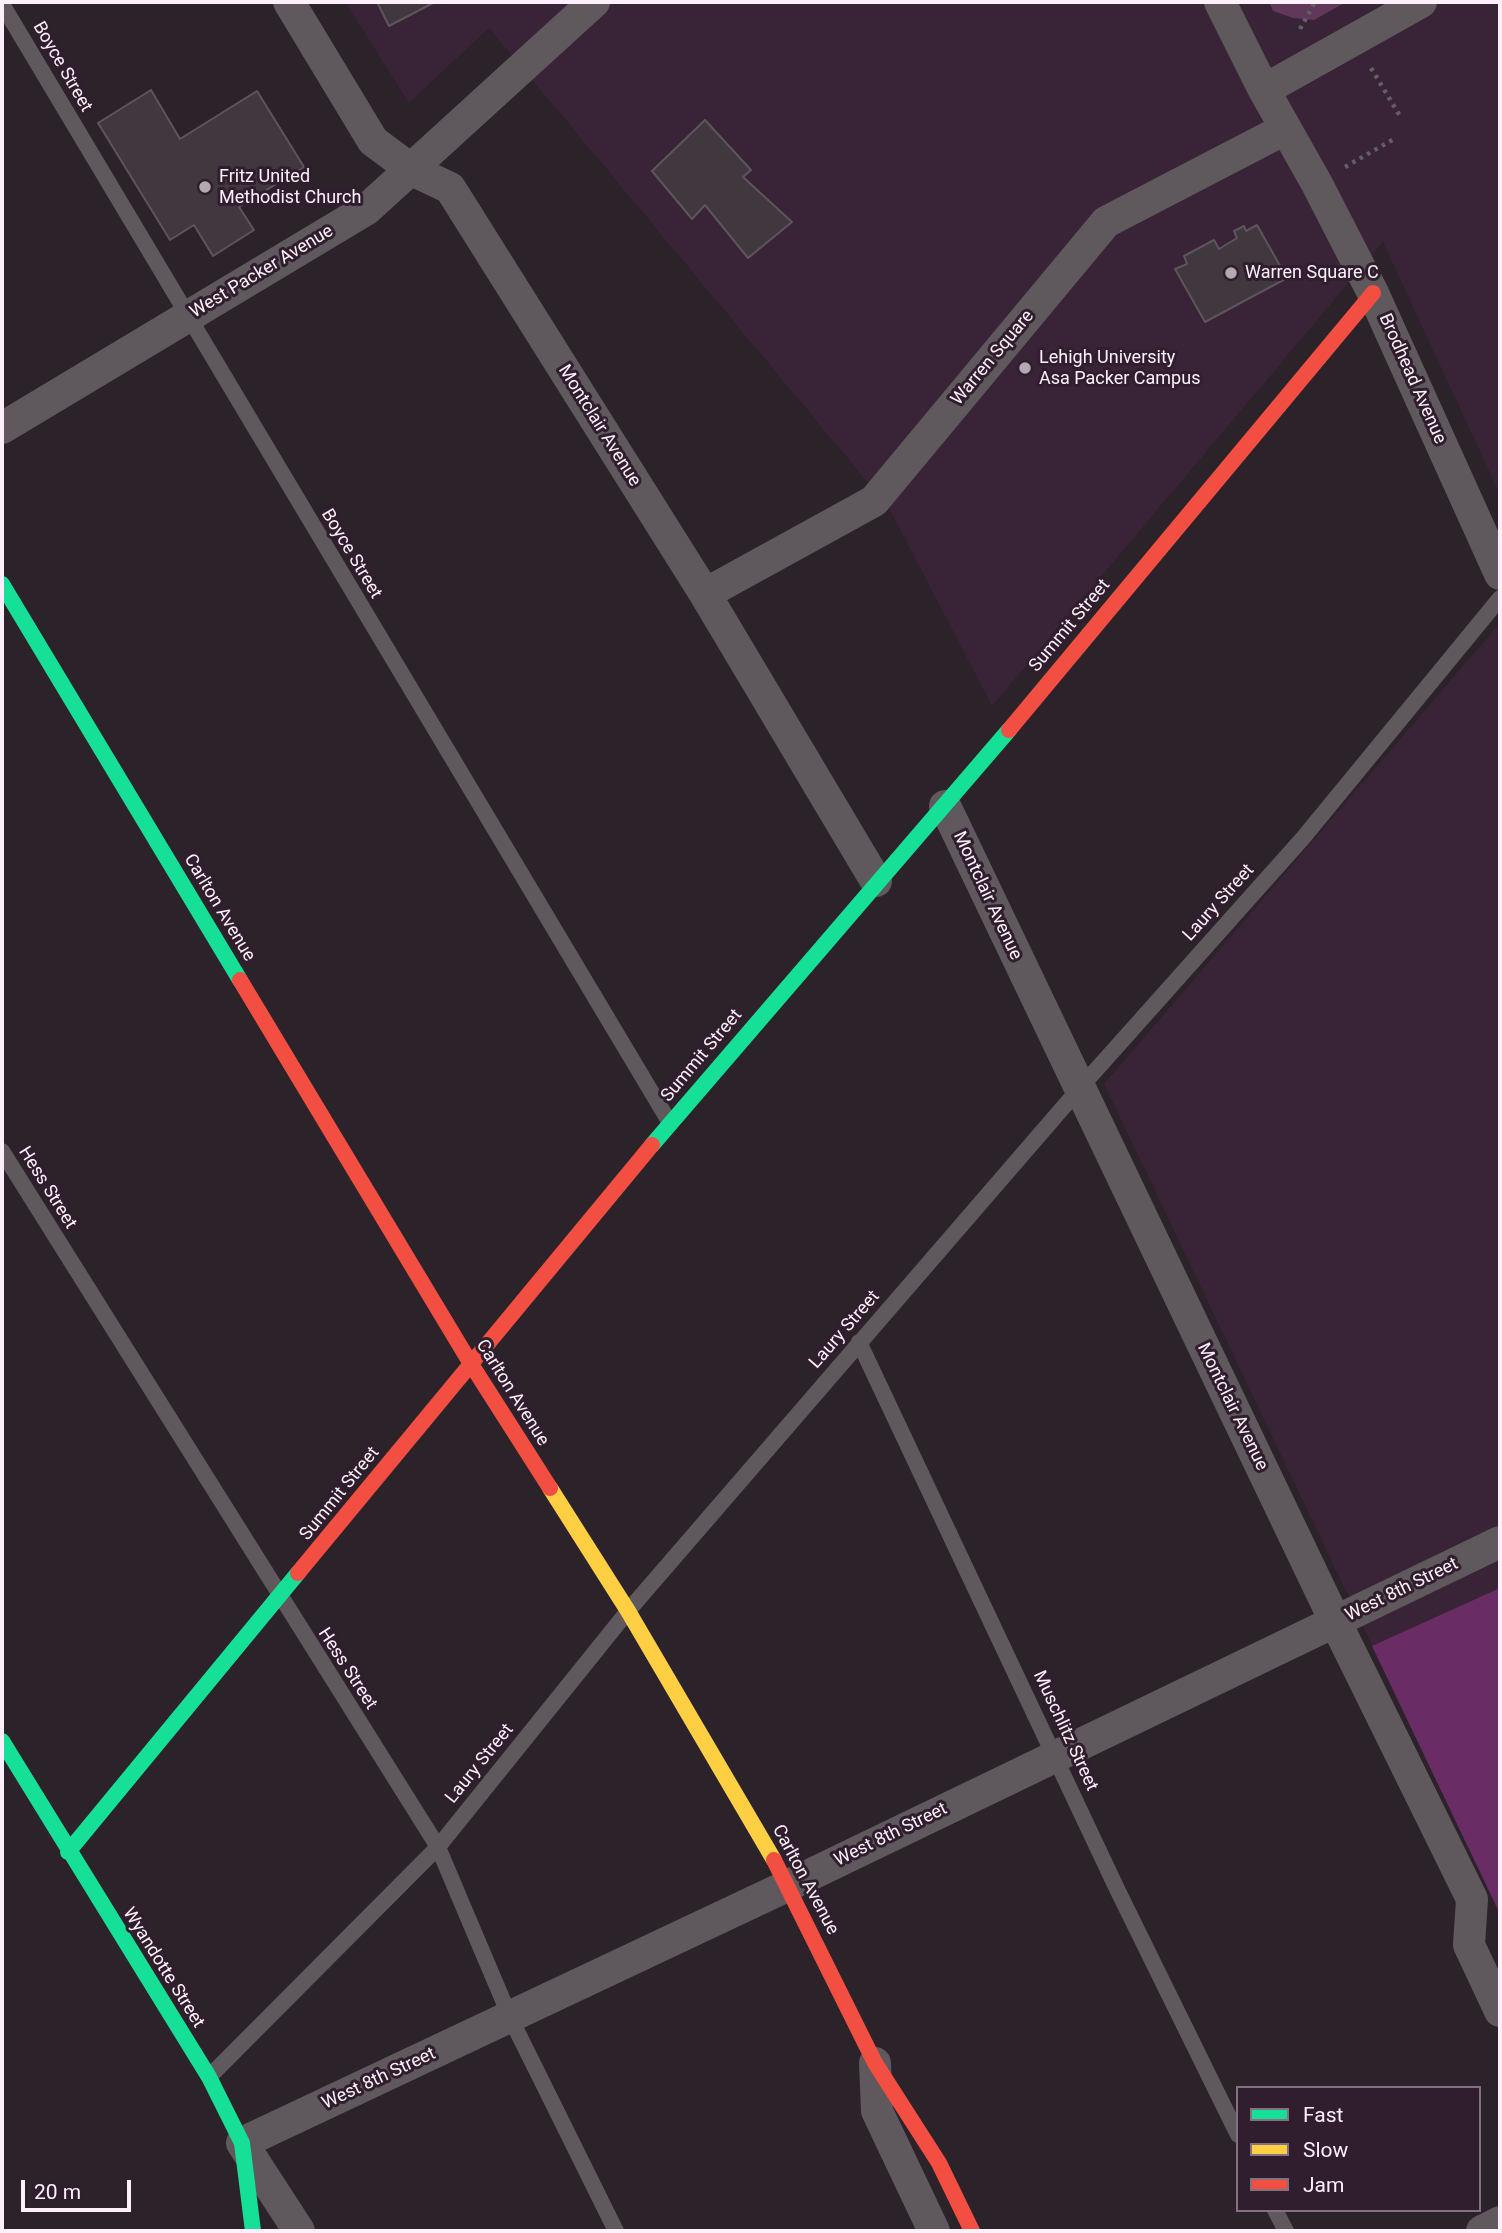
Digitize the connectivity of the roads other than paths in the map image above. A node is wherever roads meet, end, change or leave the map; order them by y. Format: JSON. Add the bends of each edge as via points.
{"nodes":[{"id":1,"x":289,"y":2,"type":"edge"},
{"id":2,"x":1220,"y":2,"type":"edge"},
{"id":3,"x":1421,"y":2,"type":"edge"},
{"id":4,"x":2,"y":4,"type":"edge"},
{"id":5,"x":587,"y":4,"type":"edge"},
{"id":6,"x":1264,"y":90,"type":"junction"},
{"id":7,"x":1285,"y":129,"type":"junction"},
{"id":8,"x":412,"y":170,"type":"junction"},
{"id":9,"x":1373,"y":293,"type":"junction"},
{"id":10,"x":186,"y":317,"type":"junction"},
{"id":11,"x":2,"y":428,"type":"edge"},
{"id":12,"x":1500,"y":574,"type":"edge"},
{"id":13,"x":2,"y":584,"type":"edge"},
{"id":14,"x":705,"y":594,"type":"junction"},
{"id":15,"x":1500,"y":598,"type":"edge"},
{"id":16,"x":944,"y":806,"type":"junction"},
{"id":17,"x":876,"y":881,"type":"junction"},
{"id":18,"x":1079,"y":1089,"type":"junction"},
{"id":19,"x":670,"y":1123,"type":"junction"},
{"id":20,"x":2,"y":1151,"type":"edge"},
{"id":21,"x":859,"y":1342,"type":"junction"},
{"id":22,"x":471,"y":1364,"type":"junction"},
{"id":23,"x":1500,"y":1542,"type":"edge"},
{"id":24,"x":279,"y":1598,"type":"junction"},
{"id":25,"x":628,"y":1611,"type":"junction"},
{"id":26,"x":1336,"y":1623,"type":"junction"},
{"id":27,"x":2,"y":1741,"type":"edge"},
{"id":28,"x":1056,"y":1755,"type":"junction"},
{"id":29,"x":438,"y":1847,"type":"junction"},
{"id":30,"x":68,"y":1852,"type":"junction"},
{"id":31,"x":789,"y":1885,"type":"junction"},
{"id":32,"x":1500,"y":2011,"type":"edge"},
{"id":33,"x":510,"y":2017,"type":"junction"},
{"id":34,"x":875,"y":2063,"type":"junction"},
{"id":35,"x":209,"y":2077,"type":"junction"},
{"id":36,"x":1236,"y":2131,"type":"edge"},
{"id":37,"x":242,"y":2143,"type":"junction"},
{"id":38,"x":1276,"y":2212,"type":"edge"},
{"id":39,"x":1500,"y":2222,"type":"edge"},
{"id":40,"x":253,"y":2231,"type":"edge"},
{"id":41,"x":299,"y":2231,"type":"edge"},
{"id":42,"x":616,"y":2231,"type":"edge"},
{"id":43,"x":934,"y":2231,"type":"edge"},
{"id":44,"x":972,"y":2231,"type":"edge"},
{"id":45,"x":1286,"y":2231,"type":"edge"},
{"id":46,"x":1482,"y":2231,"type":"edge"}],
"edges":[{"from":1,"to":8,"type":"street","name":"Montclair Avenue","via":[[373,141]]},
{"from":2,"to":6,"type":"street","name":"Brodhead Avenue"},
{"from":3,"to":6,"type":"street"},
{"from":4,"to":10,"type":"lane","name":"Boyce Street"},
{"from":5,"to":8,"type":"street","name":"West Packer Avenue"},
{"from":6,"to":7,"type":"street","name":"Brodhead Avenue"},
{"from":7,"to":9,"type":"street","name":"Brodhead Avenue"},
{"from":7,"to":14,"type":"street","name":"Warren Square","via":[[1106,222],[874,501]]},
{"from":8,"to":10,"type":"street","name":"West Packer Avenue","via":[[367,209]]},
{"from":8,"to":14,"type":"street","name":"Montclair Avenue","via":[[450,188]]},
{"from":9,"to":12,"type":"street","name":"Brodhead Avenue"},
{"from":9,"to":16,"type":"street","name":"Summit Street"},
{"from":10,"to":11,"type":"street","name":"West Packer Avenue"},
{"from":10,"to":19,"type":"lane","name":"Boyce Street"},
{"from":13,"to":22,"type":"street","name":"Carlton Avenue"},
{"from":14,"to":17,"type":"street","name":"Montclair Avenue"},
{"from":15,"to":18,"type":"lane","name":"Laury Street","via":[[1303,838]]},
{"from":16,"to":17,"type":"street","name":"Summit Street"},
{"from":16,"to":18,"type":"street","name":"Montclair Avenue"},
{"from":17,"to":19,"type":"street","name":"Summit Street"},
{"from":18,"to":21,"type":"lane","name":"Laury Street"},
{"from":18,"to":26,"type":"street","name":"Montclair Avenue"},
{"from":19,"to":22,"type":"street","name":"Summit Street"},
{"from":20,"to":24,"type":"lane","name":"Hess Street"},
{"from":21,"to":25,"type":"lane","name":"Laury Street"},
{"from":21,"to":28,"type":"lane","name":"Muschlitz Street"},
{"from":22,"to":24,"type":"street","name":"Summit Street"},
{"from":22,"to":25,"type":"street","name":"Carlton Avenue"},
{"from":23,"to":26,"type":"street","name":"West 8th Street"},
{"from":24,"to":29,"type":"lane","name":"Hess Street"},
{"from":24,"to":30,"type":"street","name":"Summit Street"},
{"from":25,"to":29,"type":"lane","name":"Laury Street"},
{"from":25,"to":31,"type":"street","name":"Carlton Avenue"},
{"from":26,"to":28,"type":"street","name":"West 8th Street"},
{"from":26,"to":32,"type":"street","name":"Montclair Avenue","via":[[1472,1899],[1469,1945]]},
{"from":27,"to":30,"type":"street","name":"Wyandotte Street"},
{"from":28,"to":31,"type":"street","name":"West 8th Street"},
{"from":28,"to":36,"type":"lane","name":"Muschlitz Street","via":[[1116,1889]]},
{"from":29,"to":33,"type":"lane","name":"Hess Street"},
{"from":29,"to":35,"type":"lane","name":"Laury Street"},
{"from":30,"to":35,"type":"street","name":"Wyandotte Street"},
{"from":31,"to":33,"type":"street","name":"West 8th Street"},
{"from":31,"to":34,"type":"street","name":"Carlton Avenue"},
{"from":33,"to":37,"type":"street","name":"West 8th Street"},
{"from":33,"to":42,"type":"lane","name":"Hess Street"},
{"from":34,"to":43,"type":"street","via":[[877,2111]]},
{"from":34,"to":44,"type":"street","name":"Carlton Avenue","via":[[939,2163]]},
{"from":35,"to":37,"type":"street","name":"Wyandotte Street"},
{"from":37,"to":40,"type":"street","name":"Wyandotte Street"},
{"from":37,"to":41,"type":"street"},
{"from":38,"to":45,"type":"lane"},
{"from":39,"to":46,"type":"street"}]}
